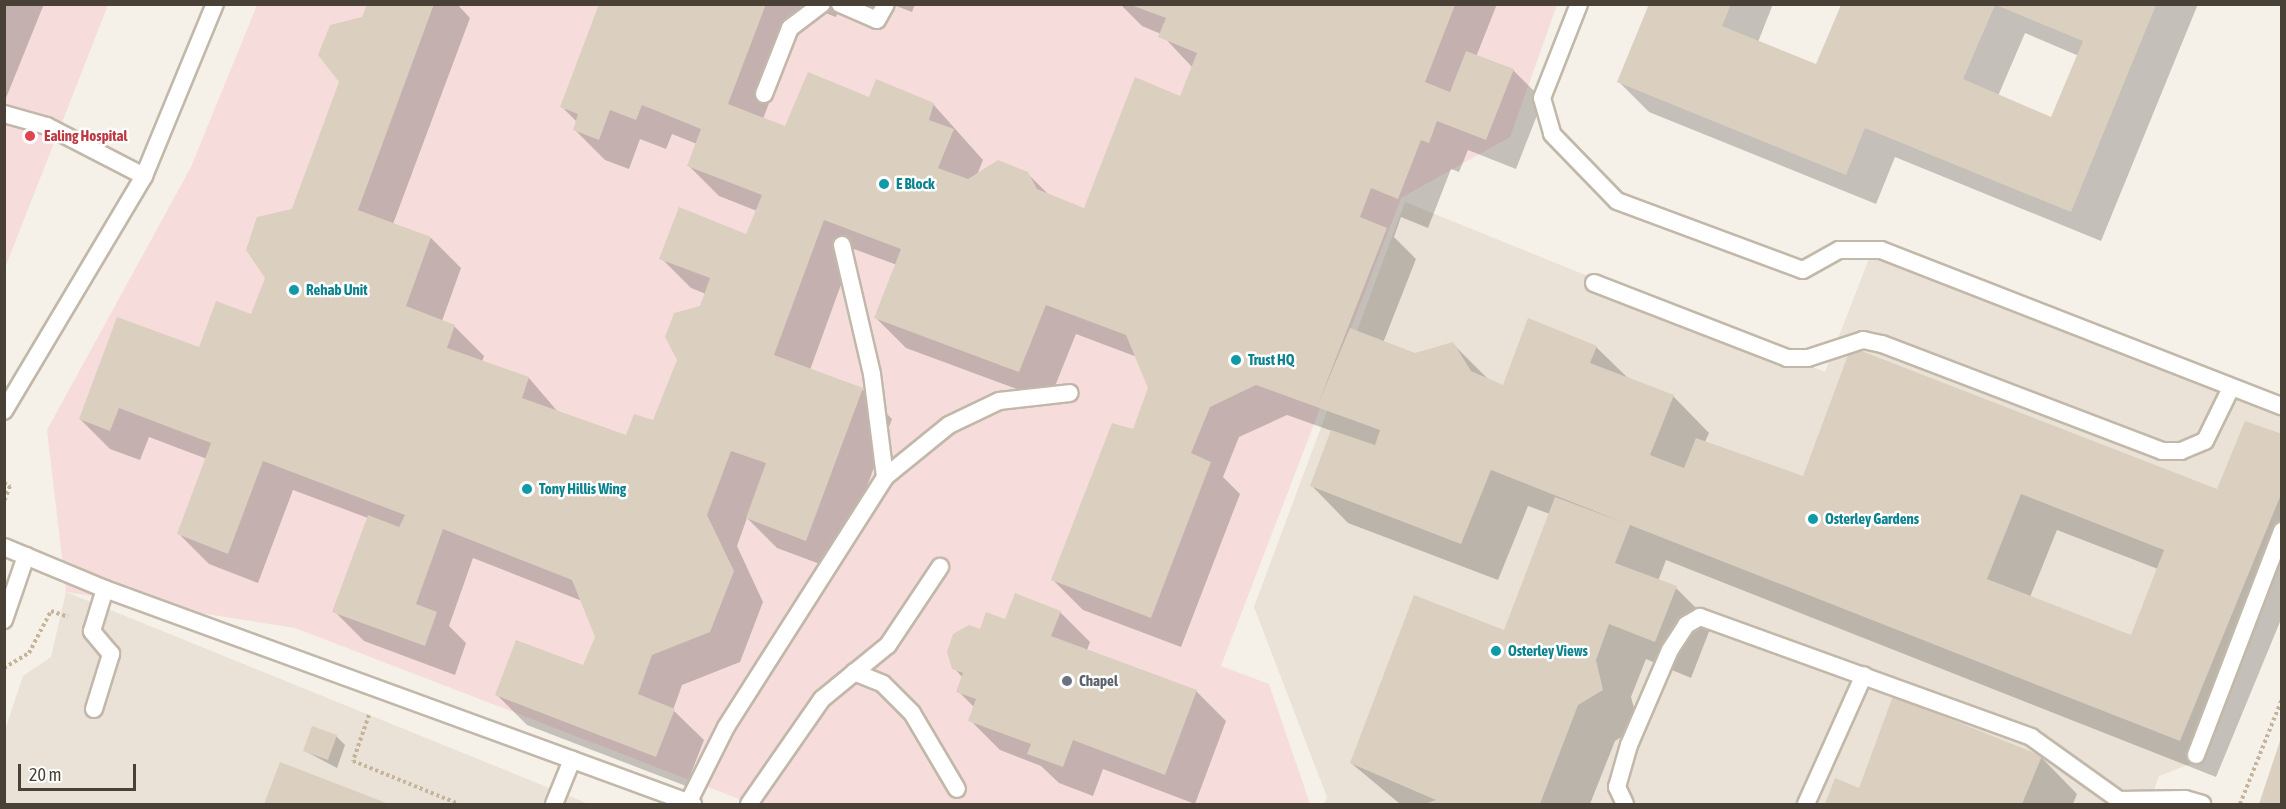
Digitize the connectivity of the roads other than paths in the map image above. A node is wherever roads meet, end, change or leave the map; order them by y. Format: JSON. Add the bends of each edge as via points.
{"nodes":[{"id":1,"x":215,"y":4,"type":"edge"},
{"id":2,"x":822,"y":4,"type":"edge"},
{"id":3,"x":840,"y":4,"type":"edge"},
{"id":4,"x":886,"y":4,"type":"edge"},
{"id":5,"x":1579,"y":4,"type":"edge"},
{"id":6,"x":764,"y":94,"type":"dead end"},
{"id":7,"x":4,"y":114,"type":"edge"},
{"id":8,"x":144,"y":176,"type":"junction"},
{"id":9,"x":842,"y":245,"type":"dead end"},
{"id":10,"x":1594,"y":284,"type":"dead end"},
{"id":11,"x":2232,"y":388,"type":"junction"},
{"id":12,"x":1070,"y":393,"type":"dead end"},
{"id":13,"x":2282,"y":406,"type":"edge"},
{"id":14,"x":4,"y":411,"type":"edge"},
{"id":15,"x":885,"y":477,"type":"junction"},
{"id":16,"x":2282,"y":531,"type":"edge"},
{"id":17,"x":4,"y":547,"type":"edge"},
{"id":18,"x":26,"y":556,"type":"junction"},
{"id":19,"x":940,"y":567,"type":"dead end"},
{"id":20,"x":105,"y":590,"type":"junction"},
{"id":21,"x":4,"y":620,"type":"edge"},
{"id":22,"x":854,"y":672,"type":"junction"},
{"id":23,"x":1864,"y":675,"type":"junction"},
{"id":24,"x":94,"y":709,"type":"dead end"},
{"id":25,"x":2196,"y":755,"type":"dead end"},
{"id":26,"x":572,"y":760,"type":"junction"},
{"id":27,"x":957,"y":789,"type":"dead end"},
{"id":28,"x":554,"y":804,"type":"edge"},
{"id":29,"x":690,"y":804,"type":"edge"},
{"id":30,"x":749,"y":804,"type":"edge"},
{"id":31,"x":1624,"y":804,"type":"edge"},
{"id":32,"x":1806,"y":804,"type":"edge"},
{"id":33,"x":2202,"y":804,"type":"edge"}],
"edges":[{"from":1,"to":8,"type":"lane"},
{"from":2,"to":6,"type":"lane","via":[[790,28]]},
{"from":3,"to":4,"type":"lane","via":[[877,20]]},
{"from":5,"to":11,"type":"lane","via":[[1542,98],[1552,134],[1617,201],[1803,270],[1839,250],[1881,250]]},
{"from":7,"to":8,"type":"lane","via":[[47,126]]},
{"from":8,"to":14,"type":"lane"},
{"from":9,"to":15,"type":"lane","via":[[872,374]]},
{"from":10,"to":11,"type":"lane","via":[[1787,358],[1808,358],[1863,340],[1882,344],[2162,451],[2181,451],[2205,441]]},
{"from":11,"to":13,"type":"lane"},
{"from":12,"to":15,"type":"lane","via":[[999,401],[950,425]]},
{"from":15,"to":29,"type":"lane","via":[[726,727]]},
{"from":16,"to":25,"type":"lane"},
{"from":17,"to":18,"type":"lane"},
{"from":18,"to":20,"type":"lane"},
{"from":18,"to":21,"type":"lane"},
{"from":19,"to":22,"type":"lane","via":[[888,645]]},
{"from":20,"to":24,"type":"lane","via":[[93,635],[111,654]]},
{"from":20,"to":26,"type":"lane"},
{"from":22,"to":27,"type":"lane","via":[[883,684],[912,713]]},
{"from":22,"to":30,"type":"lane","via":[[822,699]]},
{"from":23,"to":31,"type":"lane","via":[[1717,621],[1693,621],[1670,650],[1629,746],[1617,787]]},
{"from":23,"to":32,"type":"lane"},
{"from":23,"to":33,"type":"lane","via":[[2031,737],[2119,801],[2185,799]]},
{"from":26,"to":28,"type":"lane"},
{"from":26,"to":29,"type":"lane"}]}
